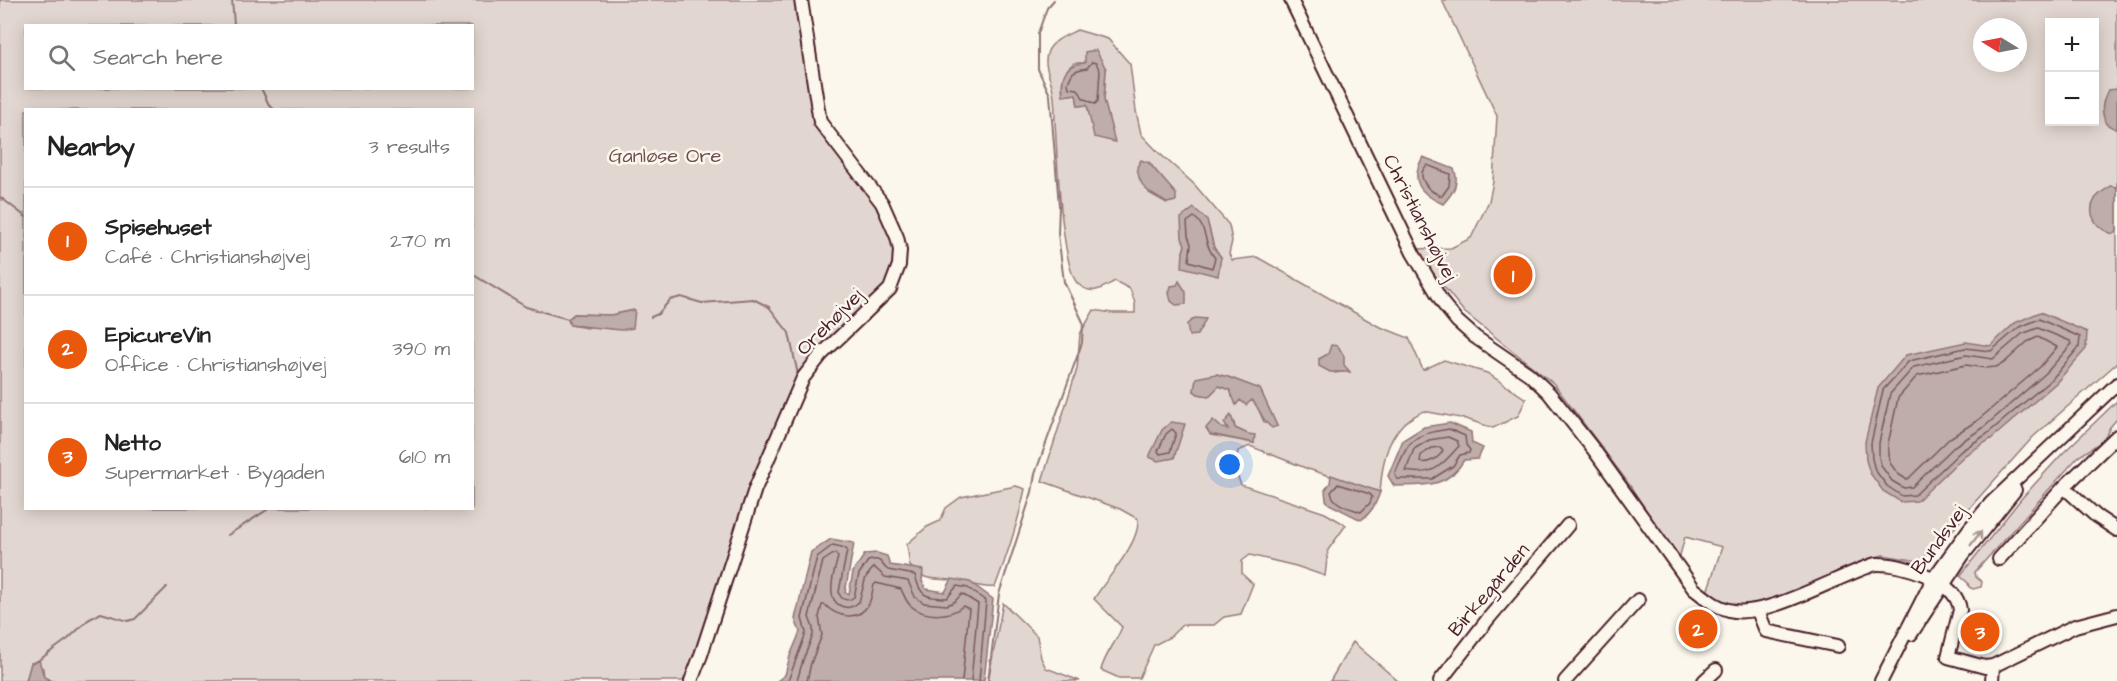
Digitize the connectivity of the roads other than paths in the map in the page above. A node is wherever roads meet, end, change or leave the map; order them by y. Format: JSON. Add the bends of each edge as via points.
{"nodes":[{"id":1,"x":801,"y":0,"type":"edge"},
{"id":2,"x":1291,"y":0,"type":"edge"},
{"id":3,"x":2117,"y":384,"type":"edge"},
{"id":4,"x":2117,"y":436,"type":"edge"},
{"id":5,"x":2064,"y":487,"type":"junction"},
{"id":6,"x":1569,"y":525,"type":"dead end"},
{"id":7,"x":2117,"y":530,"type":"edge"},
{"id":8,"x":1999,"y":559,"type":"dead end"},
{"id":9,"x":1938,"y":583,"type":"junction"},
{"id":10,"x":1638,"y":600,"type":"dead end"},
{"id":11,"x":1758,"y":611,"type":"junction"},
{"id":12,"x":2117,"y":615,"type":"edge"},
{"id":13,"x":1838,"y":646,"type":"dead end"},
{"id":14,"x":1993,"y":666,"type":"junction"},
{"id":15,"x":1716,"y":670,"type":"dead end"},
{"id":16,"x":691,"y":681,"type":"edge"},
{"id":17,"x":1440,"y":681,"type":"edge"},
{"id":18,"x":1565,"y":681,"type":"edge"},
{"id":19,"x":1704,"y":681,"type":"edge"},
{"id":20,"x":1881,"y":681,"type":"edge"},
{"id":21,"x":1992,"y":681,"type":"edge"}],
"edges":[{"from":1,"to":16,"type":"street","name":"Orehøjvej","via":[[820,122],[882,203],[897,237],[899,265],[890,289],[821,355],[803,378],[755,489]]},
{"from":2,"to":11,"type":"street","name":"Christianshøjvej","via":[[1413,253],[1444,305],[1475,337],[1550,393],[1694,589],[1719,607]]},
{"from":3,"to":9,"type":"street","name":"Bundsvej","via":[[2044,454]]},
{"from":4,"to":5,"type":"street"},
{"from":5,"to":7,"type":"street"},
{"from":5,"to":8,"type":"street"},
{"from":6,"to":17,"type":"street","name":"Birkegården"},
{"from":9,"to":11,"type":"street","name":"Christianshøjvej","via":[[1906,566],[1876,564]]},
{"from":9,"to":14,"type":"street","via":[[1956,598],[1960,610],[1948,657]]},
{"from":9,"to":20,"type":"street","name":"Bundsvej"},
{"from":10,"to":18,"type":"street"},
{"from":11,"to":13,"type":"street","via":[[1766,631]]},
{"from":12,"to":14,"type":"street","via":[[2074,626]]},
{"from":14,"to":21,"type":"street"},
{"from":15,"to":19,"type":"street"}]}
